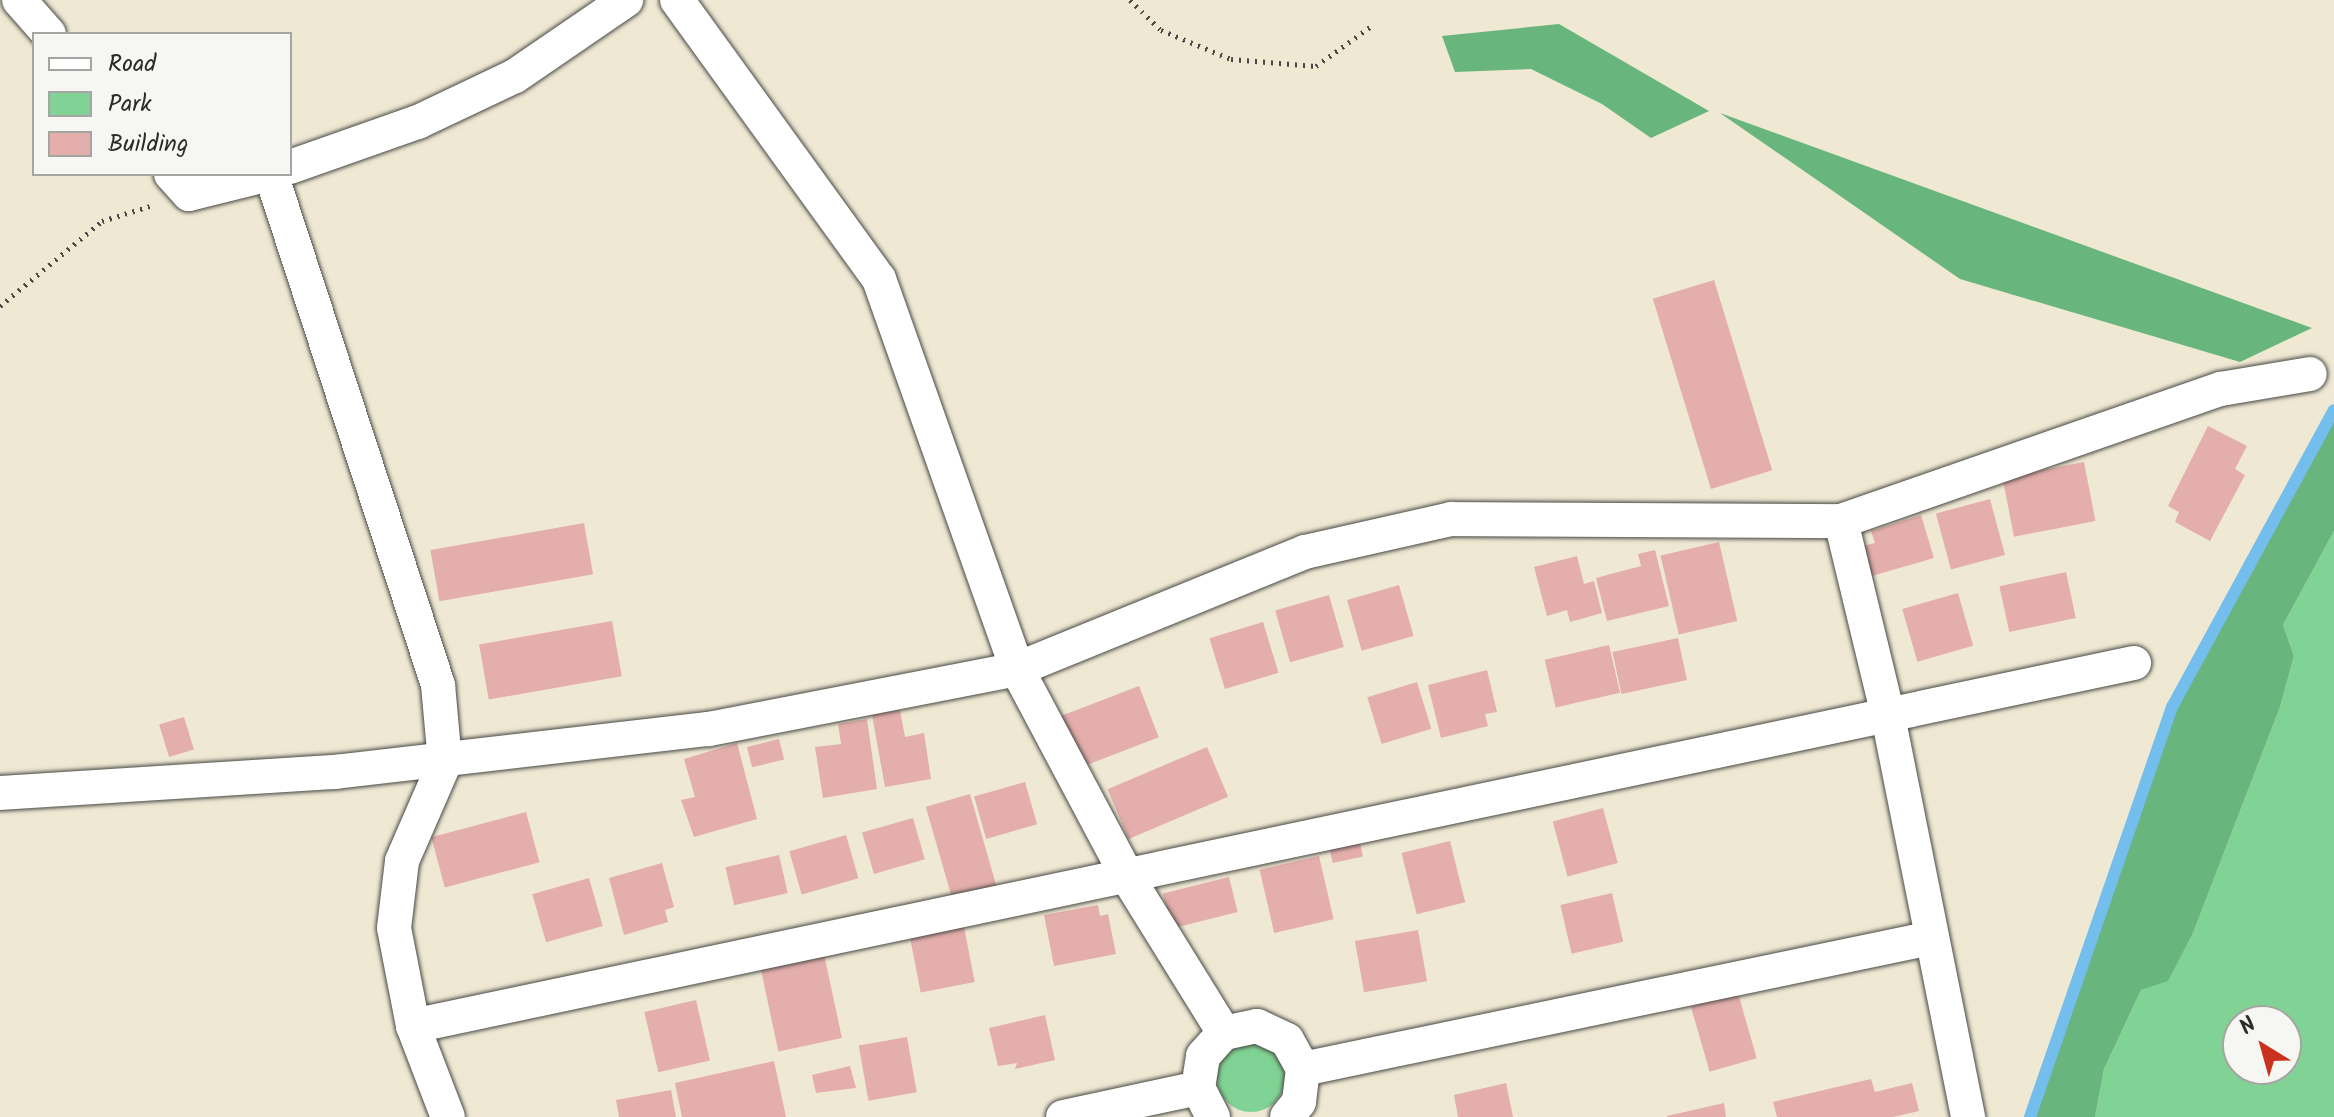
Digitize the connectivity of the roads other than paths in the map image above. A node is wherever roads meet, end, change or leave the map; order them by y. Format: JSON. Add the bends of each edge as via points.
{"nodes":[{"id":1,"x":19,"y":0,"type":"edge"},
{"id":2,"x":626,"y":0,"type":"edge"},
{"id":3,"x":677,"y":0,"type":"edge"},
{"id":4,"x":47,"y":32,"type":"edge"},
{"id":5,"x":292,"y":166,"type":"edge"},
{"id":6,"x":253,"y":176,"type":"edge"},
{"id":7,"x":272,"y":176,"type":"edge"},
{"id":8,"x":180,"y":184,"type":"edge"},
{"id":9,"x":2310,"y":374,"type":"dead end"},
{"id":10,"x":1841,"y":521,"type":"junction"},
{"id":11,"x":2134,"y":663,"type":"dead end"},
{"id":12,"x":1017,"y":669,"type":"junction"},
{"id":13,"x":1888,"y":716,"type":"junction"},
{"id":14,"x":445,"y":762,"type":"junction"},
{"id":15,"x":0,"y":793,"type":"edge"},
{"id":16,"x":1128,"y":878,"type":"junction"},
{"id":17,"x":1931,"y":938,"type":"junction"},
{"id":18,"x":413,"y":1026,"type":"junction"},
{"id":19,"x":1224,"y":1033,"type":"junction"},
{"id":20,"x":1303,"y":1069,"type":"junction"},
{"id":21,"x":1206,"y":1102,"type":"edge"},
{"id":22,"x":448,"y":1117,"type":"edge"},
{"id":23,"x":1063,"y":1117,"type":"edge"},
{"id":24,"x":1287,"y":1117,"type":"edge"},
{"id":25,"x":1968,"y":1117,"type":"edge"}],
"edges":[{"from":1,"to":4,"type":"street"},
{"from":2,"to":5,"type":"street","via":[[515,76],[418,122]]},
{"from":3,"to":12,"type":"street","via":[[879,279]]},
{"from":6,"to":8,"type":"street"},
{"from":7,"to":14,"type":"street","via":[[438,685]]},
{"from":9,"to":10,"type":"street","via":[[2221,389]]},
{"from":10,"to":12,"type":"street","via":[[1451,519],[1305,552]]},
{"from":10,"to":13,"type":"street"},
{"from":11,"to":13,"type":"street"},
{"from":12,"to":14,"type":"street","via":[[709,729]]},
{"from":12,"to":16,"type":"street"},
{"from":13,"to":16,"type":"street"},
{"from":13,"to":17,"type":"street"},
{"from":14,"to":15,"type":"street"},
{"from":14,"to":18,"type":"street","via":[[402,861],[394,928]]},
{"from":16,"to":18,"type":"street"},
{"from":16,"to":19,"type":"street"},
{"from":17,"to":20,"type":"street"},
{"from":17,"to":25,"type":"street"},
{"from":18,"to":22,"type":"street"},
{"from":19,"to":20,"type":"street","via":[[1248,1027],[1273,1031],[1287,1040]]},
{"from":19,"to":21,"type":"street","via":[[1203,1056]]},
{"from":20,"to":24,"type":"street","via":[[1299,1102]]},
{"from":21,"to":23,"type":"street"}]}
